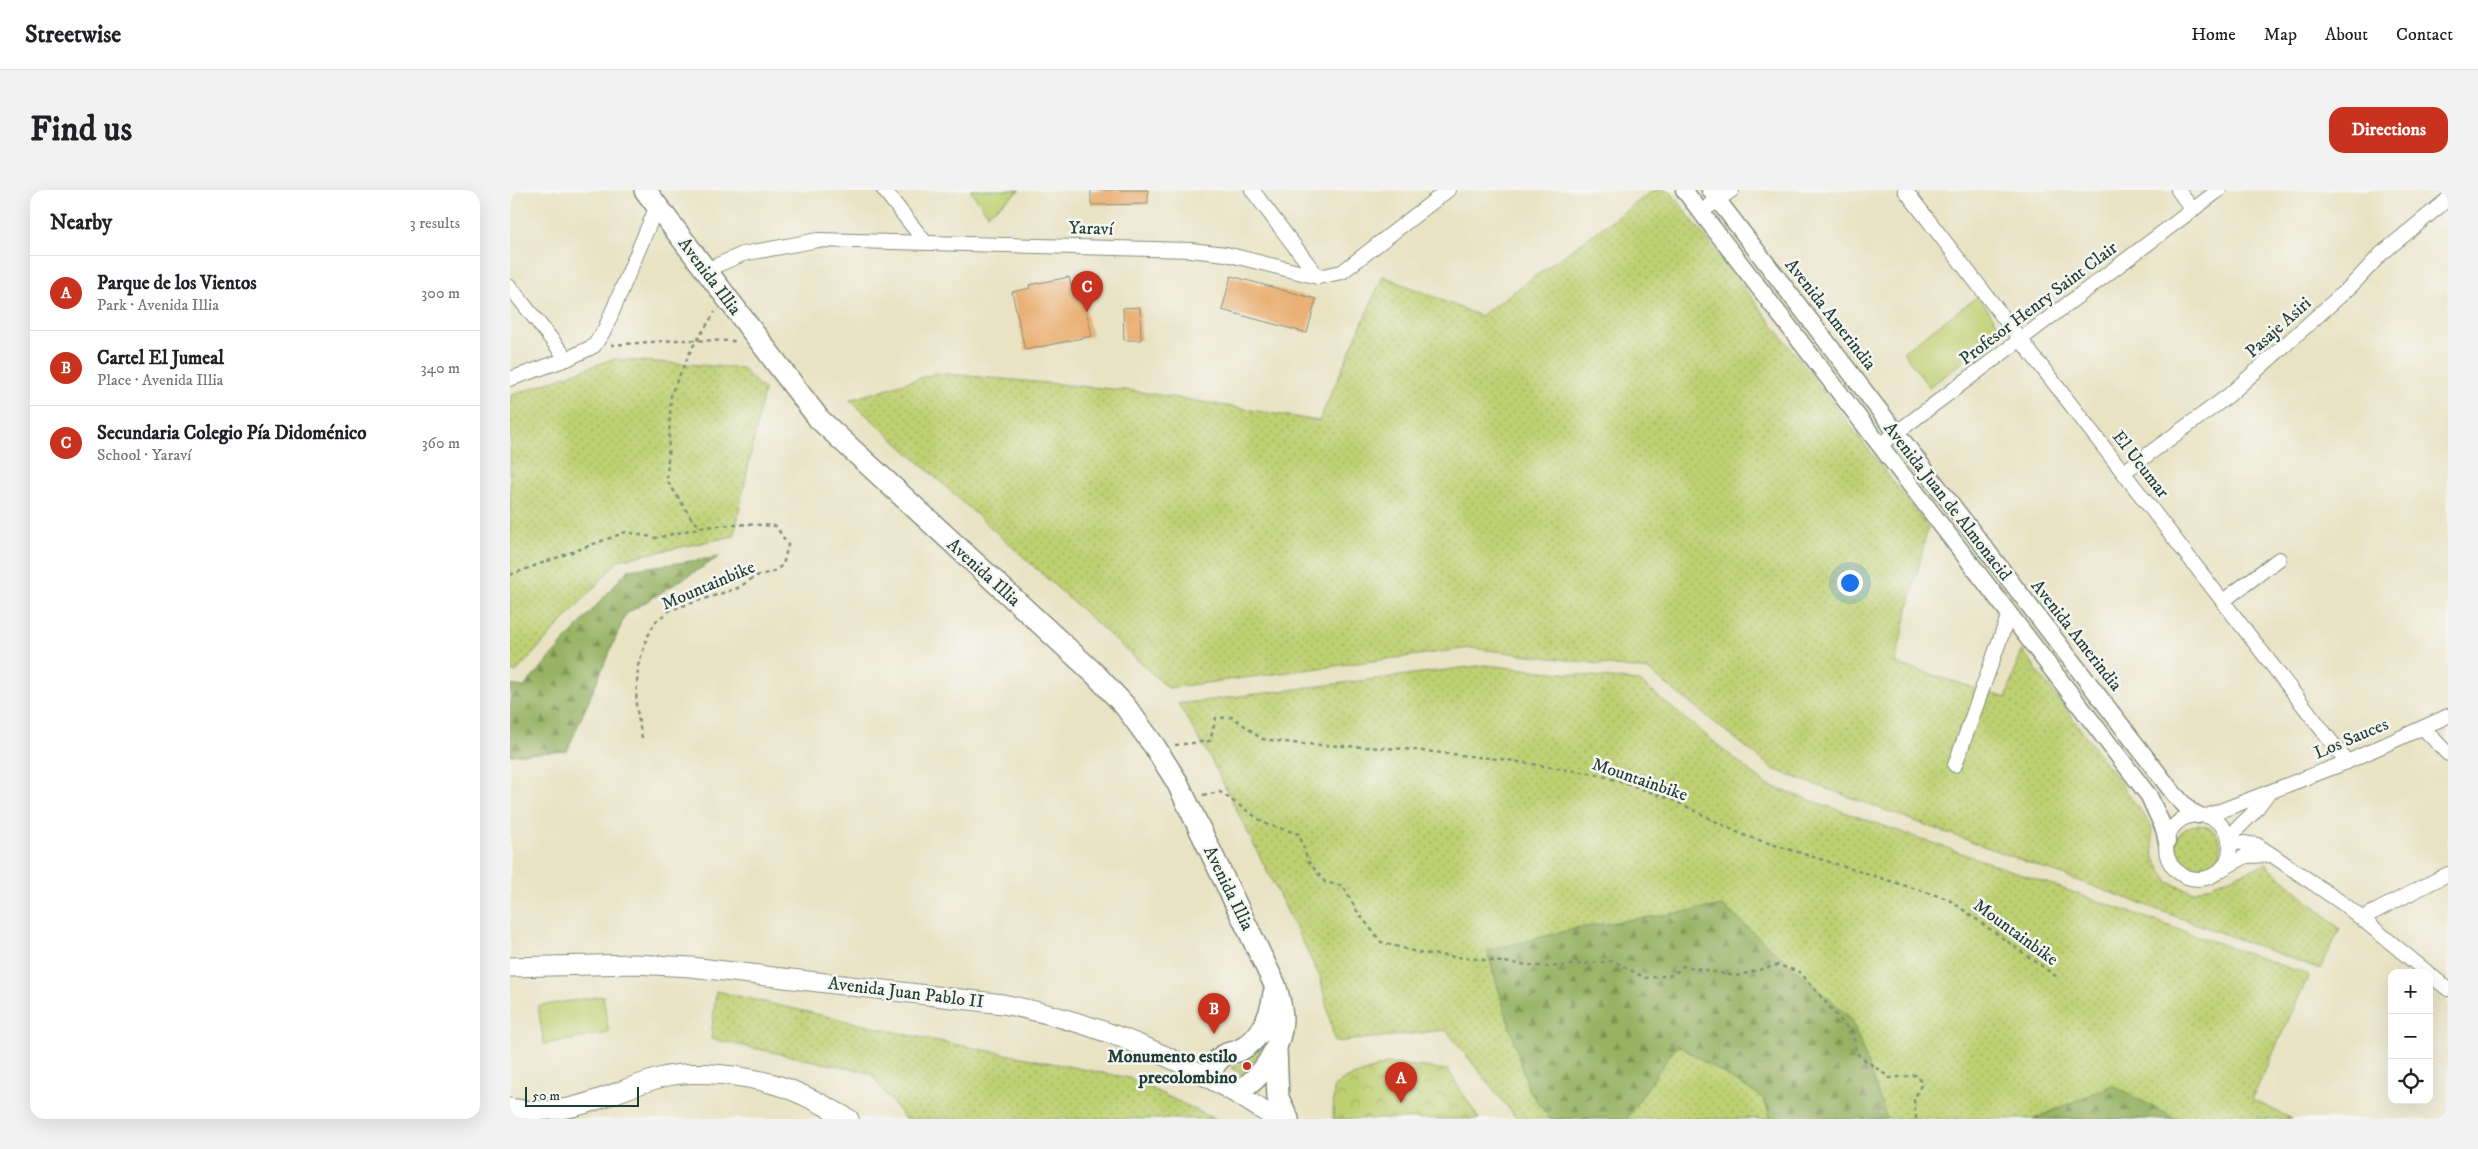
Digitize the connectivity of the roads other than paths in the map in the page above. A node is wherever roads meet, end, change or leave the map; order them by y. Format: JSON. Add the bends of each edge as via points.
{"nodes":[{"id":1,"x":884,"y":190,"type":"edge"},
{"id":2,"x":1252,"y":190,"type":"edge"},
{"id":3,"x":1448,"y":190,"type":"edge"},
{"id":4,"x":1684,"y":190,"type":"edge"},
{"id":5,"x":1732,"y":190,"type":"edge"},
{"id":6,"x":1905,"y":190,"type":"edge"},
{"id":7,"x":2178,"y":190,"type":"edge"},
{"id":8,"x":2219,"y":190,"type":"edge"},
{"id":9,"x":1714,"y":195,"type":"edge"},
{"id":10,"x":651,"y":198,"type":"edge"},
{"id":11,"x":2448,"y":199,"type":"edge"},
{"id":12,"x":2192,"y":210,"type":"junction"},
{"id":13,"x":1701,"y":212,"type":"junction"},
{"id":14,"x":925,"y":242,"type":"junction"},
{"id":15,"x":706,"y":270,"type":"junction"},
{"id":16,"x":1318,"y":277,"type":"junction"},
{"id":17,"x":510,"y":287,"type":"edge"},
{"id":18,"x":2021,"y":340,"type":"junction"},
{"id":19,"x":567,"y":359,"type":"junction"},
{"id":20,"x":510,"y":379,"type":"edge"},
{"id":21,"x":1896,"y":432,"type":"junction"},
{"id":22,"x":1880,"y":445,"type":"junction"},
{"id":23,"x":2124,"y":472,"type":"junction"},
{"id":24,"x":2278,"y":559,"type":"dead end"},
{"id":25,"x":2223,"y":601,"type":"junction"},
{"id":26,"x":2009,"y":614,"type":"junction"},
{"id":27,"x":2448,"y":716,"type":"edge"},
{"id":28,"x":2423,"y":728,"type":"junction"},
{"id":29,"x":2448,"y":754,"type":"edge"},
{"id":30,"x":2346,"y":762,"type":"junction"},
{"id":31,"x":1955,"y":765,"type":"dead end"},
{"id":32,"x":2268,"y":793,"type":"junction"},
{"id":33,"x":2202,"y":816,"type":"junction"},
{"id":34,"x":2229,"y":839,"type":"junction"},
{"id":35,"x":2167,"y":842,"type":"junction"},
{"id":36,"x":2272,"y":855,"type":"junction"},
{"id":37,"x":2222,"y":869,"type":"junction"},
{"id":38,"x":2448,"y":874,"type":"edge"},
{"id":39,"x":2362,"y":918,"type":"junction"},
{"id":40,"x":510,"y":967,"type":"edge"},
{"id":41,"x":2424,"y":969,"type":"edge"},
{"id":42,"x":2433,"y":976,"type":"edge"},
{"id":43,"x":1275,"y":985,"type":"junction"},
{"id":44,"x":2448,"y":989,"type":"edge"},
{"id":45,"x":1276,"y":1044,"type":"junction"},
{"id":46,"x":1210,"y":1076,"type":"junction"},
{"id":47,"x":1236,"y":1092,"type":"junction"},
{"id":48,"x":510,"y":1108,"type":"edge"},
{"id":49,"x":849,"y":1119,"type":"edge"},
{"id":50,"x":1276,"y":1119,"type":"edge"},
{"id":51,"x":1288,"y":1119,"type":"edge"}],
"edges":[{"from":1,"to":14,"type":"street"},
{"from":2,"to":16,"type":"street"},
{"from":3,"to":16,"type":"street","name":"Yaraví","via":[[1342,272]]},
{"from":4,"to":13,"type":"street","name":"Avenida Juan de Almonacid"},
{"from":5,"to":9,"type":"street"},
{"from":6,"to":18,"type":"street","name":"El Ucumar"},
{"from":7,"to":12,"type":"street"},
{"from":8,"to":12,"type":"street","name":"Profesor Henry Saint Clair"},
{"from":9,"to":13,"type":"street"},
{"from":9,"to":21,"type":"street","name":"Avenida Amerindia"},
{"from":10,"to":15,"type":"main road","name":"Avenida Illia"},
{"from":10,"to":19,"type":"street","via":[[605,330],[594,346]]},
{"from":11,"to":23,"type":"street","name":"Pasaje Asiri","via":[[2381,254],[2351,286],[2228,396]]},
{"from":12,"to":18,"type":"street","name":"Profesor Henry Saint Clair"},
{"from":13,"to":22,"type":"street","name":"Avenida Juan de Almonacid"},
{"from":14,"to":15,"type":"street","name":"Yaraví","via":[[818,240],[743,254]]},
{"from":14,"to":16,"type":"street","name":"Yaraví","via":[[1190,250],[1226,254]]},
{"from":15,"to":43,"type":"main road","name":"Avenida Illia","via":[[819,419],[1095,674],[1119,700],[1155,747],[1184,798]]},
{"from":17,"to":19,"type":"street"},
{"from":18,"to":21,"type":"street","name":"Profesor Henry Saint Clair"},
{"from":18,"to":23,"type":"street","name":"El Ucumar"},
{"from":19,"to":20,"type":"street"},
{"from":21,"to":22,"type":"street","name":"Profesor Henry Saint Clair"},
{"from":21,"to":33,"type":"street","name":"Avenida Amerindia","via":[[2174,794],[2190,811]]},
{"from":22,"to":26,"type":"street","name":"Avenida Juan de Almonacid"},
{"from":23,"to":25,"type":"street","name":"El Ucumar"},
{"from":24,"to":25,"type":"street"},
{"from":25,"to":30,"type":"street","name":"El Ucumar"},
{"from":26,"to":31,"type":"street"},
{"from":26,"to":35,"type":"street","name":"Avenida Juan de Almonacid","via":[[2149,796]]},
{"from":27,"to":28,"type":"street","name":"Los Sauces"},
{"from":28,"to":29,"type":"street"},
{"from":28,"to":30,"type":"street","name":"Los Sauces"},
{"from":30,"to":32,"type":"street","name":"Los Sauces"},
{"from":32,"to":33,"type":"street","name":"Los Sauces"},
{"from":32,"to":34,"type":"street"},
{"from":33,"to":34,"type":"street","via":[[2223,827]]},
{"from":33,"to":35,"type":"street","via":[[2189,816],[2174,826]]},
{"from":34,"to":36,"type":"street","via":[[2257,845]]},
{"from":34,"to":37,"type":"street","via":[[2228,859]]},
{"from":35,"to":37,"type":"street","via":[[2170,862],[2185,876],[2206,878]]},
{"from":36,"to":37,"type":"street","via":[[2246,856]]},
{"from":36,"to":39,"type":"street"},
{"from":38,"to":39,"type":"street"},
{"from":39,"to":41,"type":"street"},
{"from":40,"to":46,"type":"main road","name":"Avenida Juan Pablo II","via":[[634,964],[690,967],[1003,1004],[1046,1012],[1090,1026]]},
{"from":42,"to":44,"type":"street"},
{"from":43,"to":45,"type":"main road","name":"Avenida Illia","via":[[1282,1020]]},
{"from":43,"to":46,"type":"main road","via":[[1272,1008],[1262,1030],[1251,1043],[1224,1055]]},
{"from":45,"to":47,"type":"main road","name":"Avenida Illia","via":[[1262,1072]]},
{"from":45,"to":51,"type":"main road","name":"Avenida Illia","via":[[1278,1098]]},
{"from":46,"to":47,"type":"main road","name":"Avenida Juan Pablo II"},
{"from":47,"to":50,"type":"main road","name":"Avenida Juan Pablo II"},
{"from":48,"to":49,"type":"main road","via":[[540,1116],[562,1115],[590,1107],[660,1077],[716,1075],[782,1087]]}]}
